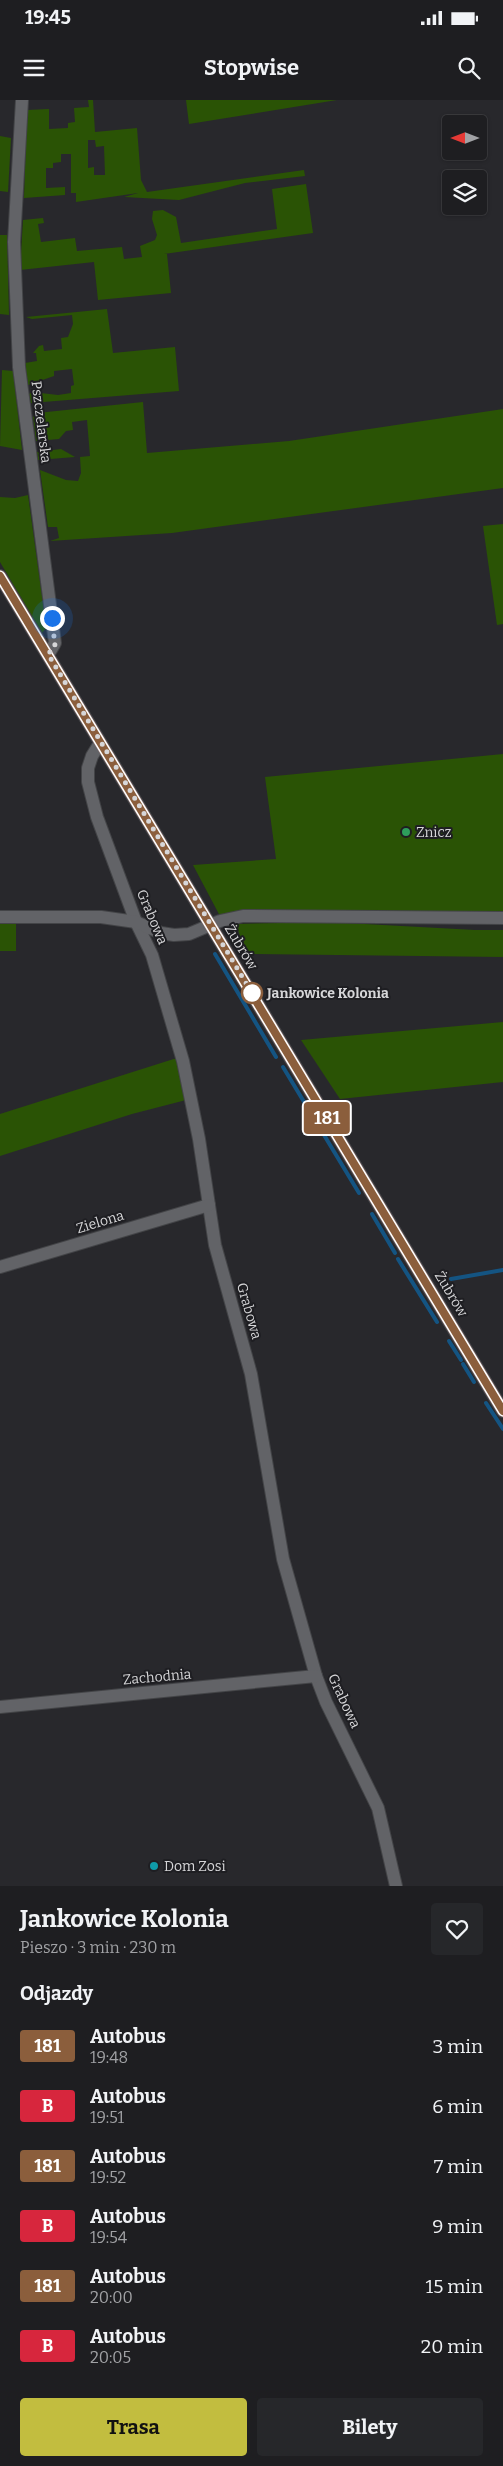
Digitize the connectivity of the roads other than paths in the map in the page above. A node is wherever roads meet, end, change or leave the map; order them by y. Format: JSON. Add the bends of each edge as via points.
{"nodes":[{"id":1,"x":22,"y":100,"type":"edge"},
{"id":2,"x":0,"y":576,"type":"edge"},
{"id":3,"x":48,"y":654,"type":"junction"},
{"id":4,"x":100,"y":743,"type":"junction"},
{"id":5,"x":0,"y":917,"type":"edge"},
{"id":6,"x":503,"y":918,"type":"edge"},
{"id":7,"x":136,"y":922,"type":"junction"},
{"id":8,"x":211,"y":925,"type":"junction"},
{"id":9,"x":209,"y":1205,"type":"junction"},
{"id":10,"x":0,"y":1267,"type":"edge"},
{"id":11,"x":503,"y":1411,"type":"edge"},
{"id":12,"x":316,"y":1676,"type":"junction"},
{"id":13,"x":0,"y":1707,"type":"edge"},
{"id":14,"x":396,"y":1886,"type":"edge"}],
"edges":[{"from":1,"to":3,"type":"street","name":"Pszczelarska","via":[[14,242],[19,358],[55,646]]},
{"from":2,"to":3,"type":"main road","name":"Żubrów"},
{"from":3,"to":4,"type":"main road","name":"Żubrów"},
{"from":4,"to":7,"type":"street","name":"Grabowa","via":[[90,762],[88,782]]},
{"from":4,"to":8,"type":"main road","name":"Żubrów"},
{"from":5,"to":7,"type":"street","via":[[101,917]]},
{"from":6,"to":8,"type":"street","via":[[243,916]]},
{"from":7,"to":8,"type":"street","via":[[174,935],[189,934]]},
{"from":7,"to":9,"type":"street","name":"Grabowa","via":[[152,955],[183,1062]]},
{"from":8,"to":11,"type":"main road","name":"Żubrów"},
{"from":9,"to":10,"type":"street","name":"Zielona"},
{"from":9,"to":12,"type":"street","name":"Grabowa","via":[[215,1245],[251,1374],[283,1559]]},
{"from":12,"to":13,"type":"street","name":"Zachodnia"},
{"from":12,"to":14,"type":"street","name":"Grabowa","via":[[378,1808]]}]}
